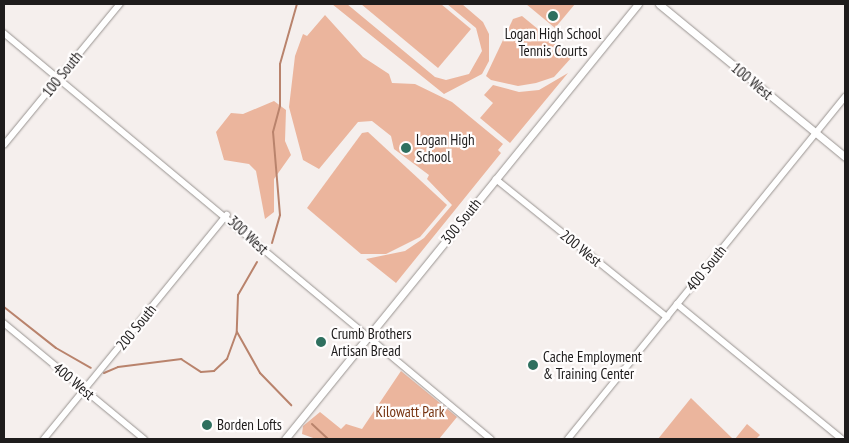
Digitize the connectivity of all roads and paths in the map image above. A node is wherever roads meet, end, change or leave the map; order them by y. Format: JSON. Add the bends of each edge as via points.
{"nodes":[{"id":1,"x":120,"y":4,"type":"edge"},
{"id":2,"x":638,"y":4,"type":"edge"},
{"id":3,"x":659,"y":4,"type":"edge"},
{"id":4,"x":4,"y":33,"type":"edge"},
{"id":5,"x":59,"y":78,"type":"junction"},
{"id":6,"x":845,"y":97,"type":"edge"},
{"id":7,"x":816,"y":133,"type":"junction"},
{"id":8,"x":4,"y":145,"type":"edge"},
{"id":9,"x":845,"y":157,"type":"edge"},
{"id":10,"x":496,"y":179,"type":"junction"},
{"id":11,"x":226,"y":215,"type":"junction"},
{"id":12,"x":677,"y":304,"type":"junction"},
{"id":13,"x":667,"y":317,"type":"junction"},
{"id":14,"x":4,"y":323,"type":"edge"},
{"id":15,"x":368,"y":337,"type":"junction"},
{"id":16,"x":84,"y":390,"type":"junction"},
{"id":17,"x":44,"y":439,"type":"edge"},
{"id":18,"x":144,"y":439,"type":"edge"},
{"id":19,"x":285,"y":439,"type":"edge"},
{"id":20,"x":492,"y":439,"type":"edge"},
{"id":21,"x":568,"y":439,"type":"edge"},
{"id":22,"x":842,"y":439,"type":"edge"}],
"edges":[{"from":1,"to":5,"type":"street","name":"100 South"},
{"from":2,"to":10,"type":"street","name":"300 South"},
{"from":3,"to":7,"type":"street","name":"100 West"},
{"from":4,"to":5,"type":"street","name":"300 West"},
{"from":5,"to":8,"type":"street","name":"100 South"},
{"from":5,"to":11,"type":"street","name":"300 West"},
{"from":6,"to":7,"type":"street","name":"400 South"},
{"from":7,"to":9,"type":"street","name":"100 West"},
{"from":7,"to":12,"type":"street","name":"400 South"},
{"from":10,"to":13,"type":"street","name":"200 West"},
{"from":10,"to":15,"type":"street","name":"300 South"},
{"from":11,"to":15,"type":"street","name":"300 West"},
{"from":11,"to":16,"type":"street","name":"200 South"},
{"from":12,"to":13,"type":"street","name":"400 South"},
{"from":12,"to":22,"type":"street"},
{"from":13,"to":21,"type":"street","name":"400 South"},
{"from":14,"to":16,"type":"street","name":"400 West"},
{"from":15,"to":19,"type":"street","name":"300 South"},
{"from":15,"to":20,"type":"street","name":"300 West"},
{"from":16,"to":17,"type":"street","name":"200 South"},
{"from":16,"to":18,"type":"street","name":"400 West"}]}
